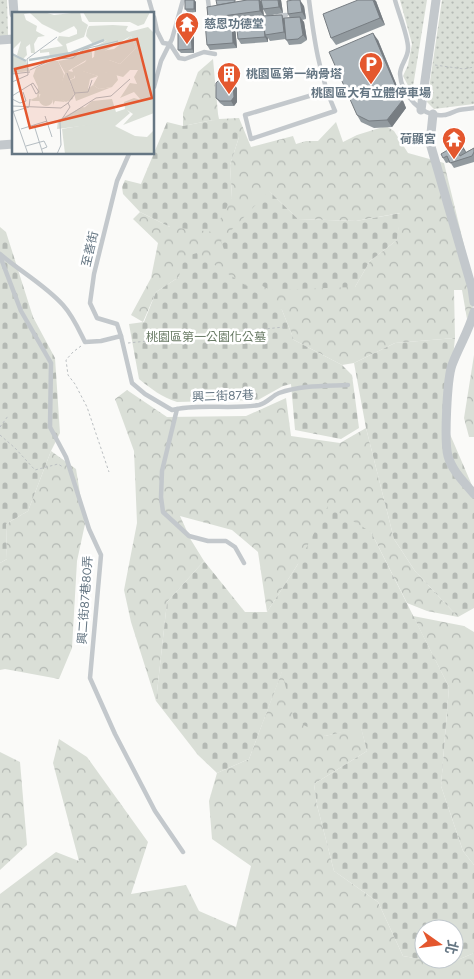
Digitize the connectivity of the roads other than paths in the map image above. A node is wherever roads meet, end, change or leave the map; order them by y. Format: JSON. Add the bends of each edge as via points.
{"nodes":[{"id":1,"x":183,"y":0,"type":"edge"},
{"id":2,"x":208,"y":0,"type":"edge"},
{"id":3,"x":309,"y":0,"type":"edge"},
{"id":4,"x":395,"y":0,"type":"edge"},
{"id":5,"x":436,"y":0,"type":"edge"},
{"id":6,"x":286,"y":15,"type":"edge"},
{"id":7,"x":155,"y":22,"type":"edge"},
{"id":8,"x":170,"y":44,"type":"junction"},
{"id":9,"x":215,"y":54,"type":"dead end"},
{"id":10,"x":155,"y":83,"type":"edge"},
{"id":11,"x":326,"y":91,"type":"junction"},
{"id":12,"x":474,"y":108,"type":"edge"},
{"id":13,"x":421,"y":110,"type":"junction"},
{"id":14,"x":433,"y":114,"type":"junction"},
{"id":15,"x":129,"y":155,"type":"edge"},
{"id":16,"x":0,"y":255,"type":"edge"},
{"id":17,"x":474,"y":302,"type":"edge"},
{"id":18,"x":474,"y":312,"type":"edge"},
{"id":19,"x":120,"y":336,"type":"junction"},
{"id":20,"x":348,"y":385,"type":"dead end"},
{"id":21,"x":176,"y":409,"type":"junction"},
{"id":22,"x":474,"y":494,"type":"edge"},
{"id":23,"x":244,"y":563,"type":"dead end"},
{"id":24,"x":183,"y":852,"type":"dead end"}],
"edges":[{"from":1,"to":8,"type":"lane"},
{"from":2,"to":6,"type":"lane","via":[[211,24]]},
{"from":3,"to":11,"type":"lane","via":[[314,42]]},
{"from":4,"to":13,"type":"lane","via":[[409,47],[400,76],[404,90]]},
{"from":5,"to":13,"type":"street"},
{"from":7,"to":8,"type":"lane","via":[[164,43]]},
{"from":8,"to":9,"type":"lane","via":[[179,58],[186,59],[204,52]]},
{"from":8,"to":10,"type":"lane"},
{"from":11,"to":11,"type":"lane","via":[[335,111],[251,139],[245,115]]},
{"from":12,"to":14,"type":"lane","via":[[444,115]]},
{"from":13,"to":14,"type":"lane"},
{"from":14,"to":17,"type":"street","via":[[430,143]]},
{"from":15,"to":19,"type":"lane","name":"至善街","via":[[108,211],[90,303],[97,318],[117,324]]},
{"from":16,"to":19,"type":"lane","via":[[64,306],[85,342]]},
{"from":16,"to":24,"type":"lane","name":"興二街87巷80弄","via":[[22,311],[51,363],[50,427],[66,457],[89,529],[101,555],[90,678],[155,811]]},
{"from":18,"to":22,"type":"street","via":[[452,364],[447,426],[448,456],[459,477]]},
{"from":19,"to":21,"type":"lane","name":"興二街87巷","via":[[132,383],[163,406]]},
{"from":20,"to":21,"type":"lane","name":"興二街87巷","via":[[293,389],[262,404]]},
{"from":21,"to":23,"type":"lane","via":[[162,471],[164,512],[189,536],[226,541],[235,547]]}]}
